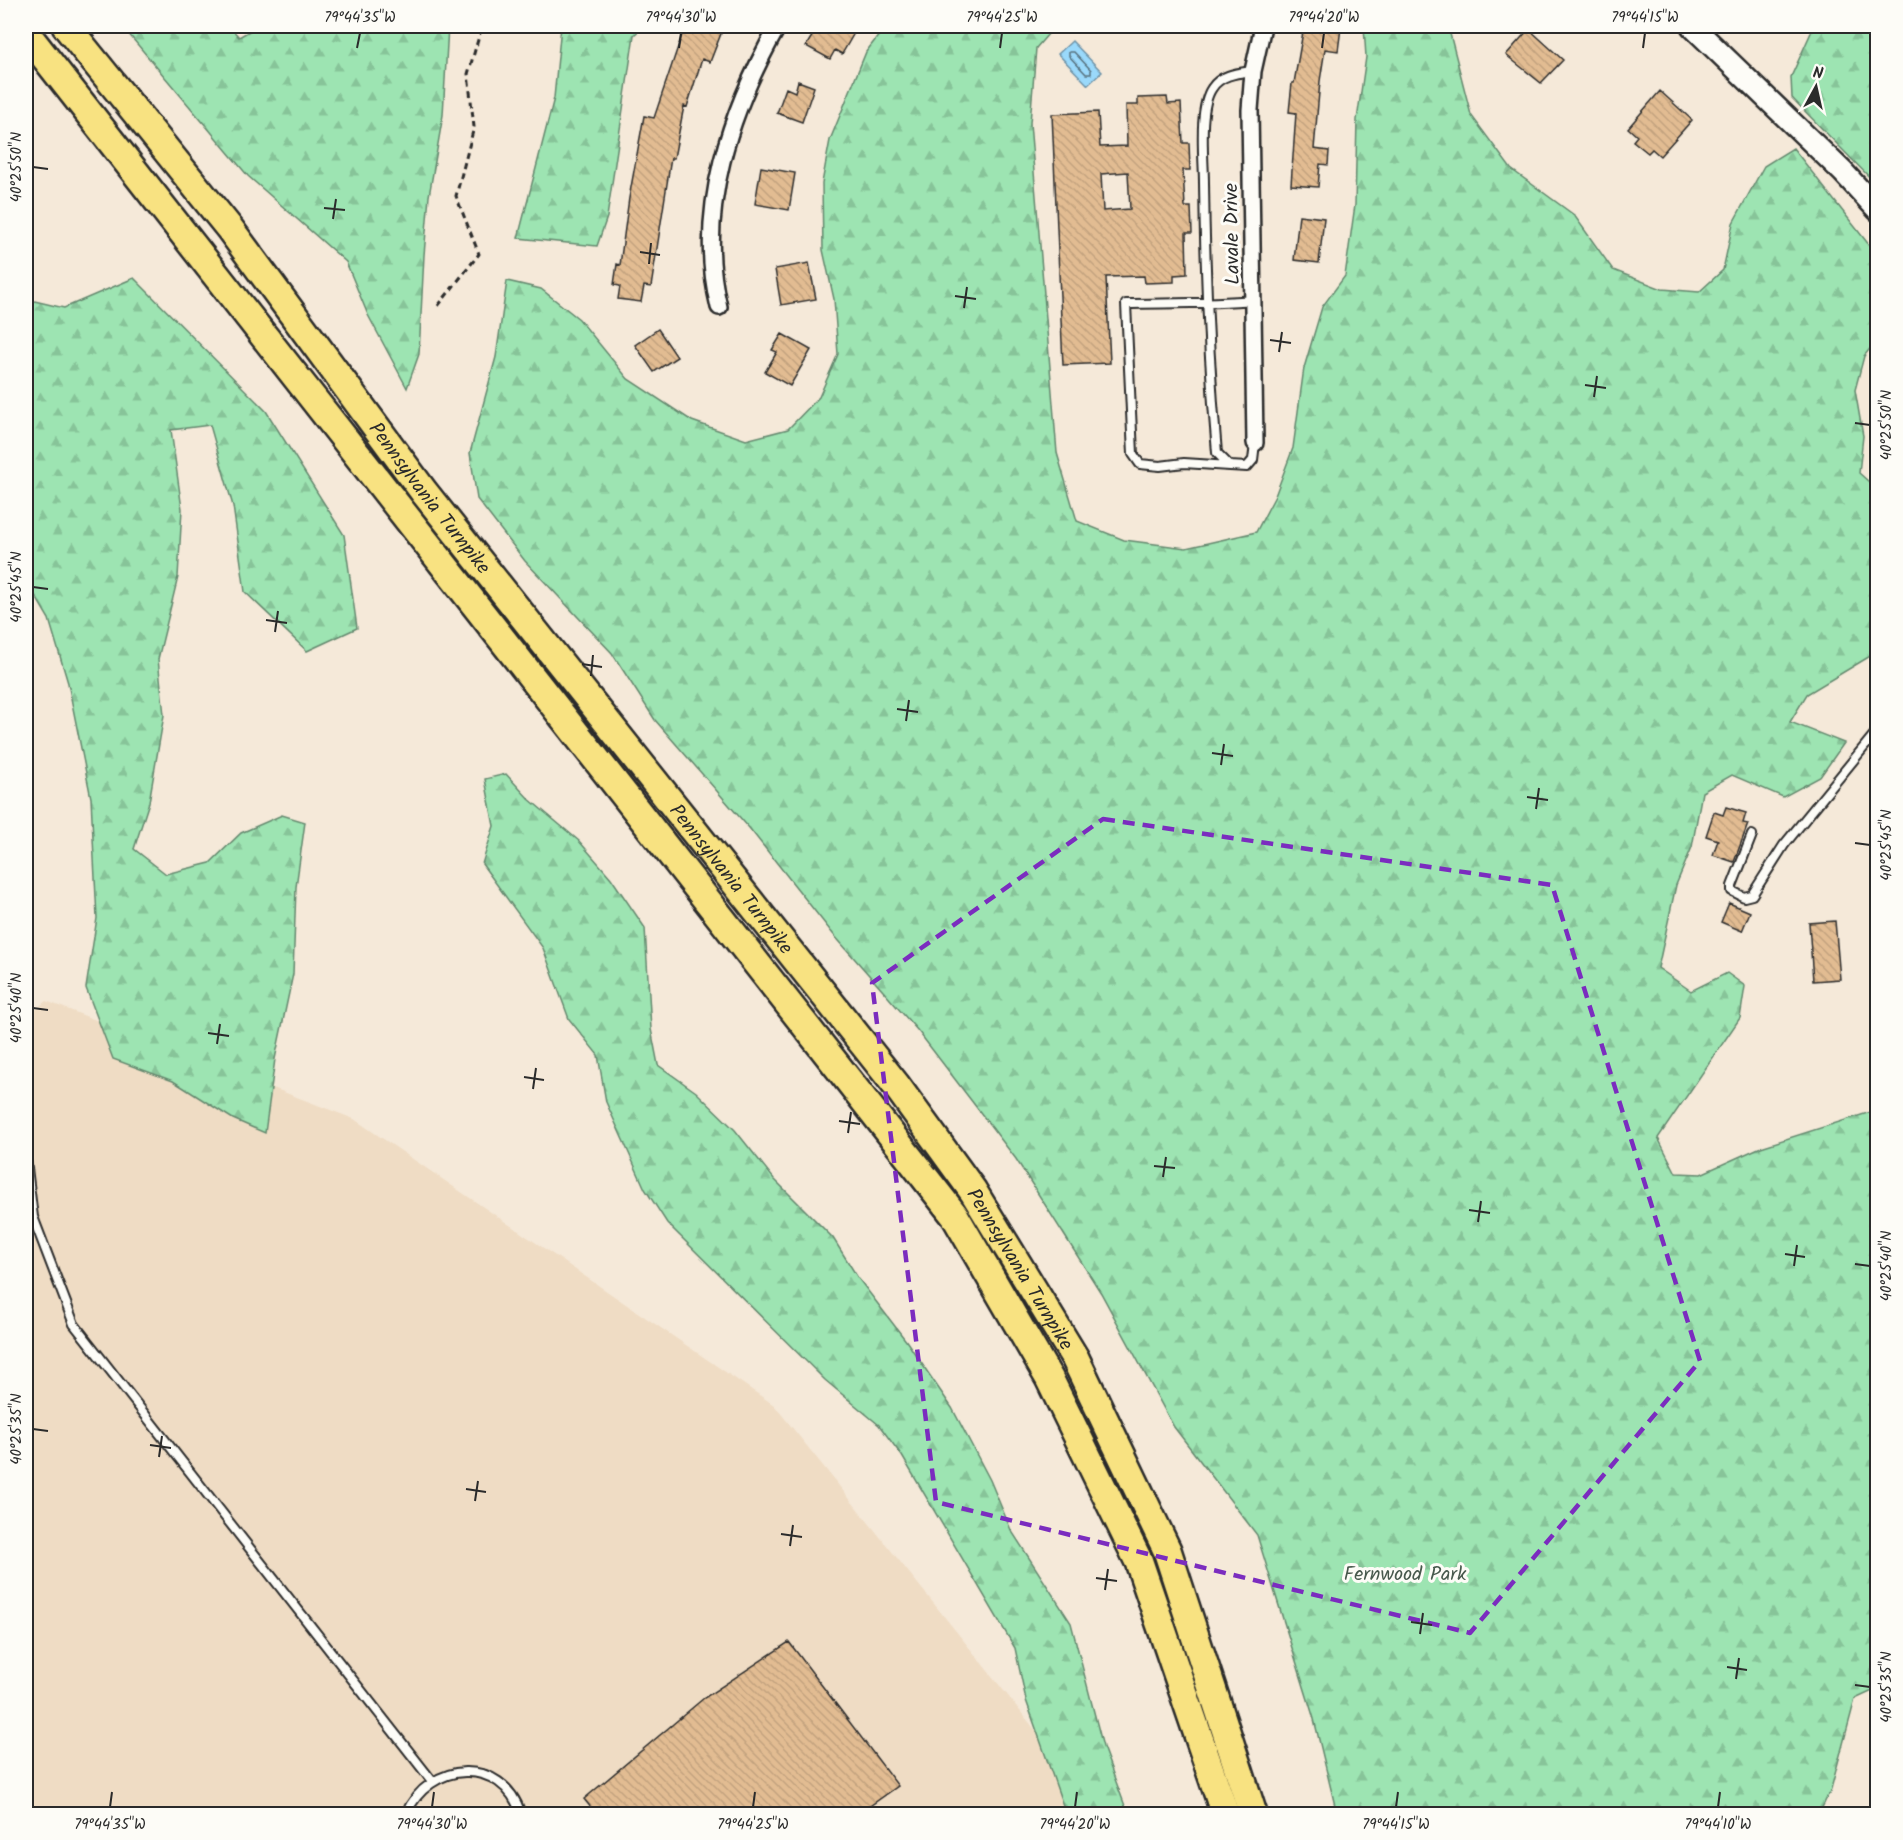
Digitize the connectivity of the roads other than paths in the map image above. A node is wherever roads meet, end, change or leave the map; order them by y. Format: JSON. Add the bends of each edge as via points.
{"nodes":[{"id":1,"x":66,"y":26,"type":"edge"},
{"id":2,"x":778,"y":26,"type":"edge"},
{"id":3,"x":1263,"y":26,"type":"edge"},
{"id":4,"x":1692,"y":26,"type":"edge"},
{"id":5,"x":26,"y":33,"type":"edge"},
{"id":6,"x":1253,"y":71,"type":"junction"},
{"id":7,"x":1878,"y":210,"type":"edge"},
{"id":8,"x":1253,"y":300,"type":"junction"},
{"id":9,"x":1208,"y":305,"type":"junction"},
{"id":10,"x":720,"y":307,"type":"dead end"},
{"id":11,"x":1255,"y":443,"type":"joint"},
{"id":12,"x":1230,"y":466,"type":"junction"},
{"id":13,"x":1878,"y":730,"type":"edge"},
{"id":14,"x":1752,"y":835,"type":"dead end"},
{"id":15,"x":26,"y":887,"type":"edge"},
{"id":16,"x":26,"y":987,"type":"edge"},
{"id":17,"x":26,"y":1160,"type":"edge"},
{"id":18,"x":432,"y":1781,"type":"junction"},
{"id":19,"x":406,"y":1815,"type":"edge"},
{"id":20,"x":521,"y":1815,"type":"edge"},
{"id":21,"x":1225,"y":1815,"type":"edge"},
{"id":22,"x":1253,"y":1815,"type":"edge"}],
"edges":[{"from":1,"to":22,"type":"highway","name":"Pennsylvania Turnpike","via":[[230,229],[424,492],[896,1085],[974,1191],[1075,1358],[1167,1550]]},
{"from":2,"to":10,"type":"street","via":[[745,92],[716,196],[710,250],[711,275]]},
{"from":3,"to":6,"type":"street","name":"Lavale Drive"},
{"from":4,"to":7,"type":"main road"},
{"from":5,"to":21,"type":"highway","name":"Pennsylvania Turnpike","via":[[955,1216],[1049,1377],[1139,1562]]},
{"from":6,"to":8,"type":"street","name":"Lavale Drive"},
{"from":6,"to":9,"type":"lane","via":[[1229,74],[1212,87],[1204,115]]},
{"from":8,"to":9,"type":"lane"},
{"from":8,"to":11,"type":"street","name":"Lavale Drive"},
{"from":9,"to":12,"type":"lane","via":[[1217,453]]},
{"from":9,"to":12,"type":"lane","via":[[1126,304],[1133,454],[1140,464]]},
{"from":11,"to":12,"type":"lane","via":[[1253,460],[1247,467]]},
{"from":13,"to":14,"type":"lane","via":[[1784,845],[1752,895],[1744,897],[1732,891],[1732,886]]},
{"from":15,"to":16,"type":"lane"},
{"from":17,"to":18,"type":"lane","via":[[33,1217],[74,1324]]},
{"from":18,"to":19,"type":"lane","via":[[416,1795]]},
{"from":18,"to":20,"type":"lane","via":[[451,1773],[472,1772],[492,1779],[505,1787]]}]}
